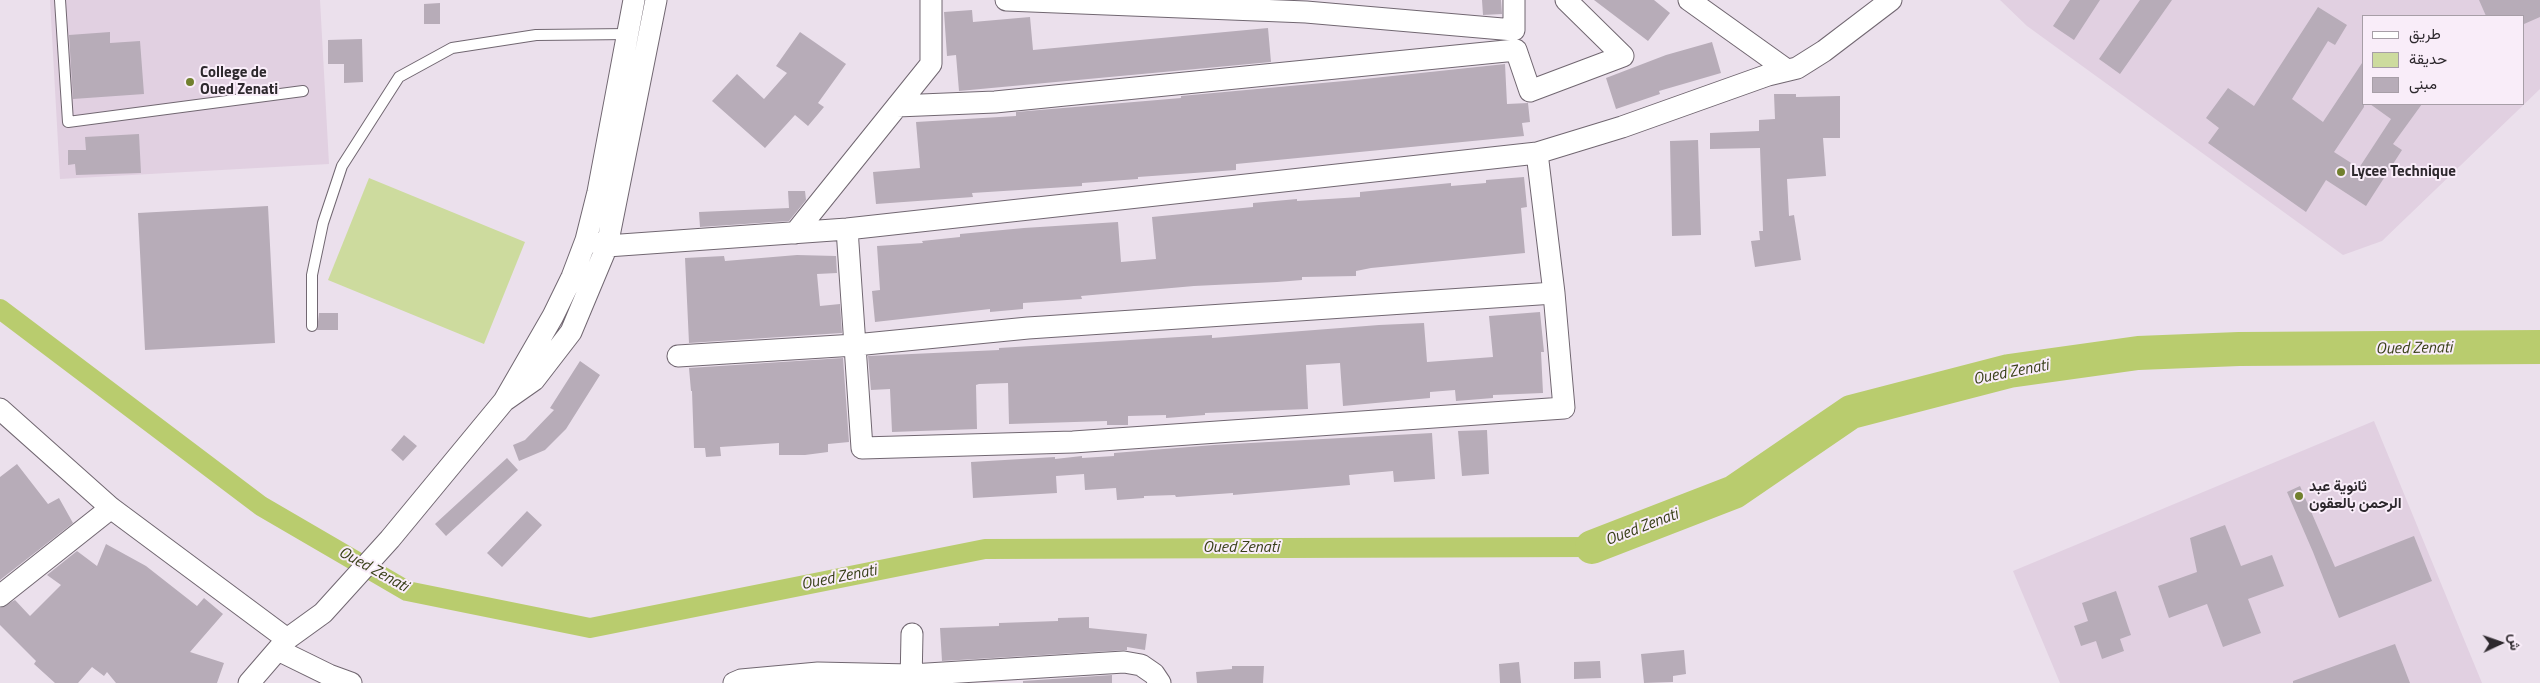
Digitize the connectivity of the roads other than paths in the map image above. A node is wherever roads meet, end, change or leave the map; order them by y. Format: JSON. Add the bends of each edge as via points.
{"nodes":[{"id":1,"x":60,"y":0,"type":"edge"},
{"id":2,"x":634,"y":0,"type":"edge"},
{"id":3,"x":656,"y":0,"type":"edge"},
{"id":4,"x":931,"y":0,"type":"edge"},
{"id":5,"x":1006,"y":0,"type":"edge"},
{"id":6,"x":1514,"y":0,"type":"edge"},
{"id":7,"x":1566,"y":0,"type":"edge"},
{"id":8,"x":1689,"y":0,"type":"edge"},
{"id":9,"x":1891,"y":0,"type":"edge"},
{"id":10,"x":628,"y":34,"type":"junction"},
{"id":11,"x":1787,"y":70,"type":"junction"},
{"id":12,"x":303,"y":91,"type":"dead end"},
{"id":13,"x":897,"y":106,"type":"junction"},
{"id":14,"x":1537,"y":153,"type":"junction"},
{"id":15,"x":847,"y":229,"type":"junction"},
{"id":16,"x":795,"y":233,"type":"junction"},
{"id":17,"x":586,"y":240,"type":"junction"},
{"id":18,"x":607,"y":246,"type":"junction"},
{"id":19,"x":1554,"y":293,"type":"junction"},
{"id":20,"x":312,"y":326,"type":"dead end"},
{"id":21,"x":855,"y":346,"type":"junction"},
{"id":22,"x":678,"y":356,"type":"dead end"},
{"id":23,"x":504,"y":401,"type":"junction"},
{"id":24,"x":0,"y":409,"type":"edge"},
{"id":25,"x":111,"y":508,"type":"junction"},
{"id":26,"x":0,"y":596,"type":"edge"},
{"id":27,"x":912,"y":634,"type":"dead end"},
{"id":28,"x":282,"y":645,"type":"junction"},
{"id":29,"x":818,"y":678,"type":"edge"},
{"id":30,"x":911,"y":679,"type":"edge"},
{"id":31,"x":249,"y":683,"type":"edge"},
{"id":32,"x":351,"y":683,"type":"edge"},
{"id":33,"x":734,"y":683,"type":"edge"},
{"id":34,"x":1160,"y":683,"type":"edge"}],
"edges":[{"from":1,"to":12,"type":"lane","via":[[68,122]]},
{"from":2,"to":10,"type":"street"},
{"from":3,"to":18,"type":"street"},
{"from":4,"to":13,"type":"street","via":[[931,64]]},
{"from":5,"to":6,"type":"street","via":[[1306,12],[1514,30]]},
{"from":7,"to":13,"type":"street","via":[[1622,56],[1530,91],[1516,50],[995,102]]},
{"from":8,"to":11,"type":"street"},
{"from":9,"to":11,"type":"street","via":[[1824,51],[1797,68]]},
{"from":10,"to":17,"type":"street"},
{"from":10,"to":20,"type":"lane","via":[[536,35],[452,48],[399,77],[342,166],[322,223],[312,275]]},
{"from":11,"to":14,"type":"street"},
{"from":13,"to":16,"type":"street"},
{"from":14,"to":15,"type":"street"},
{"from":14,"to":19,"type":"street"},
{"from":15,"to":16,"type":"street"},
{"from":15,"to":21,"type":"street"},
{"from":16,"to":18,"type":"street"},
{"from":17,"to":18,"type":"street"},
{"from":17,"to":23,"type":"street","via":[[553,316]]},
{"from":18,"to":23,"type":"street","via":[[571,332],[534,380]]},
{"from":19,"to":21,"type":"street","via":[[1028,328]]},
{"from":19,"to":21,"type":"street","via":[[1564,408],[1073,442],[862,448]]},
{"from":21,"to":22,"type":"street"},
{"from":23,"to":28,"type":"street","via":[[390,539],[323,613]]},
{"from":24,"to":25,"type":"street"},
{"from":25,"to":26,"type":"street"},
{"from":25,"to":28,"type":"street"},
{"from":27,"to":30,"type":"street"},
{"from":28,"to":31,"type":"street"},
{"from":28,"to":32,"type":"street","via":[[328,675]]},
{"from":29,"to":30,"type":"street"},
{"from":29,"to":33,"type":"street"},
{"from":30,"to":34,"type":"street","via":[[1124,662],[1141,665]]}]}
